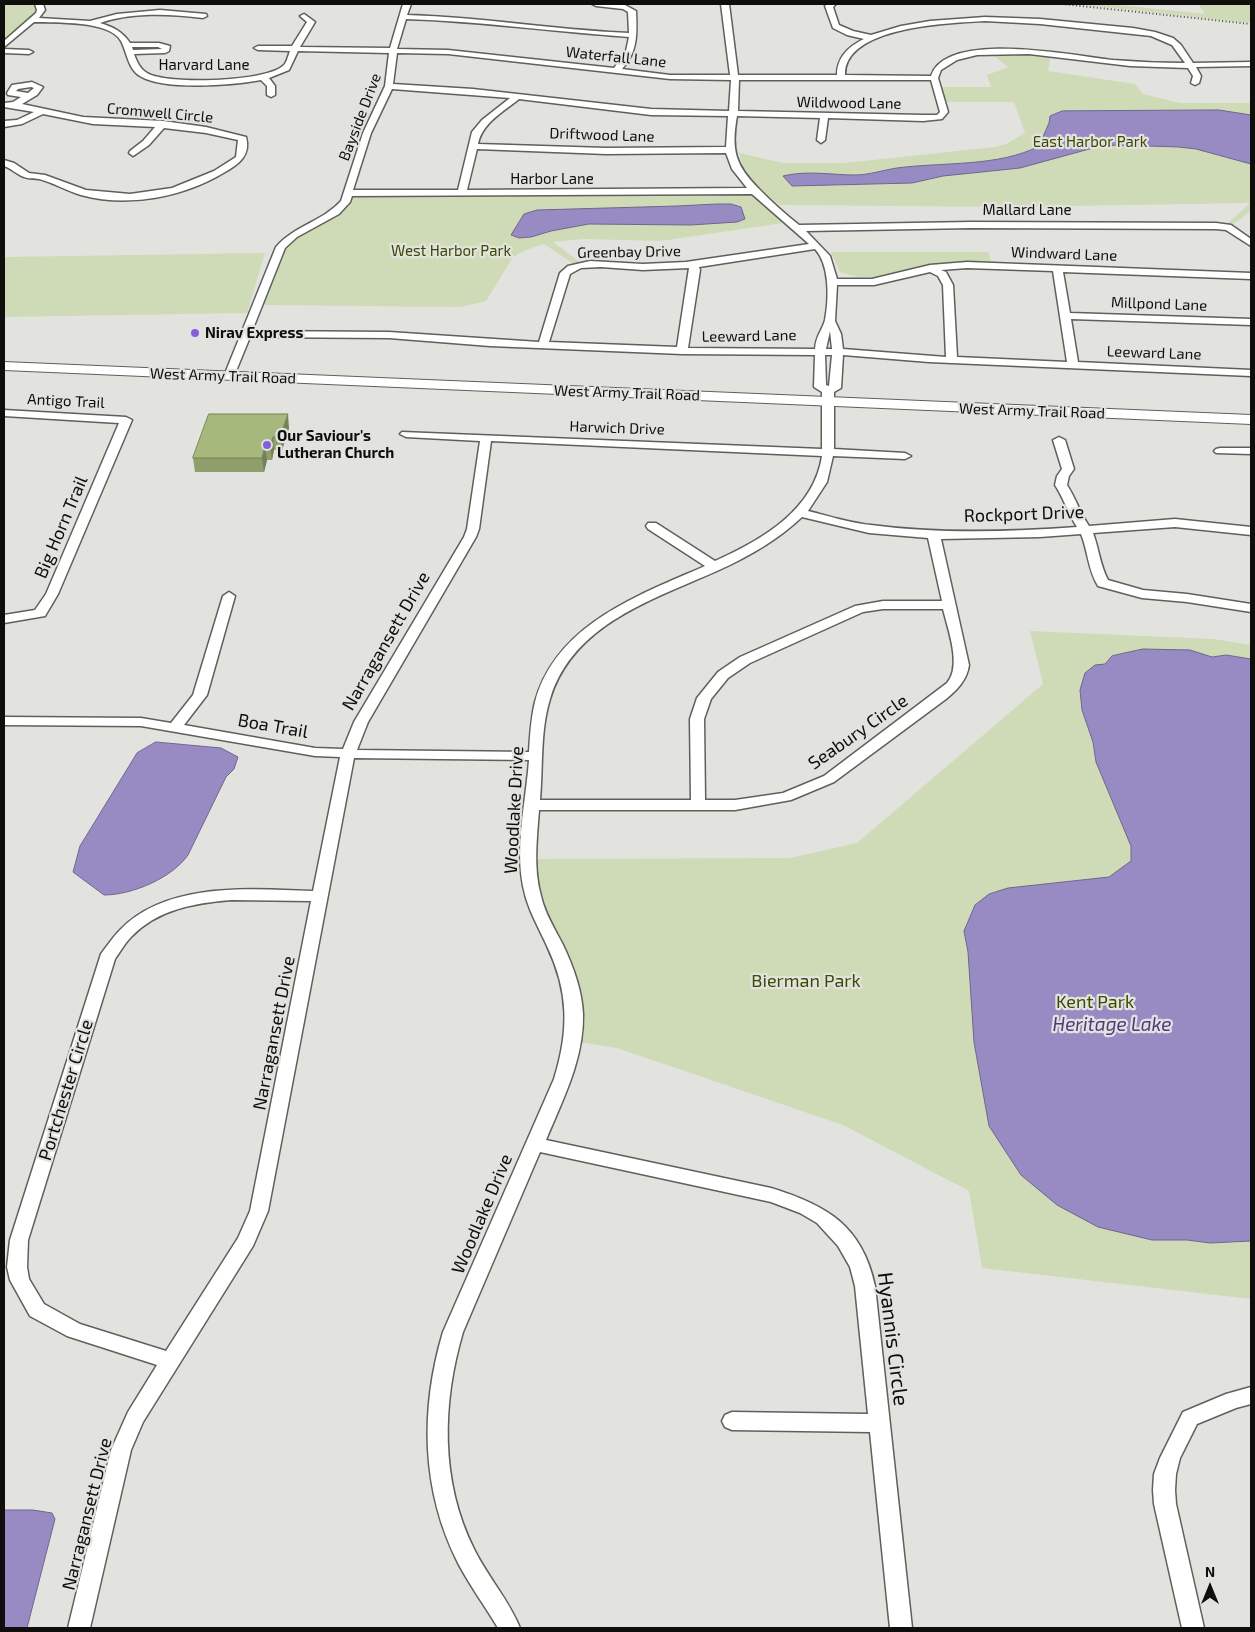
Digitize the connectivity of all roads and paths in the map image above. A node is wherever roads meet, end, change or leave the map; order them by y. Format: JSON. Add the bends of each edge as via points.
{"nodes":[{"id":1,"x":39,"y":4,"type":"edge"},
{"id":2,"x":407,"y":4,"type":"edge"},
{"id":3,"x":596,"y":4,"type":"edge"},
{"id":4,"x":725,"y":4,"type":"edge"},
{"id":5,"x":832,"y":4,"type":"edge"},
{"id":6,"x":943,"y":11,"type":"dead end"},
{"id":7,"x":203,"y":16,"type":"dead end"},
{"id":8,"x":304,"y":16,"type":"dead end"},
{"id":9,"x":403,"y":17,"type":"junction"},
{"id":10,"x":34,"y":20,"type":"junction"},
{"id":11,"x":955,"y":21,"type":"junction"},
{"id":12,"x":90,"y":24,"type":"junction"},
{"id":13,"x":632,"y":34,"type":"junction"},
{"id":14,"x":872,"y":38,"type":"junction"},
{"id":15,"x":4,"y":45,"type":"edge"},
{"id":16,"x":258,"y":48,"type":"dead end"},
{"id":17,"x":295,"y":49,"type":"junction"},
{"id":18,"x":393,"y":50,"type":"junction"},
{"id":19,"x":4,"y":51,"type":"edge"},
{"id":20,"x":29,"y":52,"type":"dead end"},
{"id":21,"x":1251,"y":64,"type":"edge"},
{"id":22,"x":1190,"y":65,"type":"junction"},
{"id":23,"x":615,"y":72,"type":"junction"},
{"id":24,"x":734,"y":77,"type":"junction"},
{"id":25,"x":264,"y":78,"type":"junction"},
{"id":26,"x":841,"y":78,"type":"junction"},
{"id":27,"x":934,"y":78,"type":"junction"},
{"id":28,"x":1195,"y":83,"type":"dead end"},
{"id":29,"x":389,"y":86,"type":"junction"},
{"id":30,"x":271,"y":95,"type":"dead end"},
{"id":31,"x":29,"y":96,"type":"dead end"},
{"id":32,"x":517,"y":96,"type":"junction"},
{"id":33,"x":4,"y":105,"type":"edge"},
{"id":34,"x":14,"y":105,"type":"junction"},
{"id":35,"x":42,"y":111,"type":"junction"},
{"id":36,"x":733,"y":113,"type":"junction"},
{"id":37,"x":4,"y":114,"type":"edge"},
{"id":38,"x":824,"y":117,"type":"junction"},
{"id":39,"x":4,"y":124,"type":"edge"},
{"id":40,"x":162,"y":124,"type":"junction"},
{"id":41,"x":821,"y":140,"type":"dead end"},
{"id":42,"x":472,"y":146,"type":"junction"},
{"id":43,"x":731,"y":150,"type":"junction"},
{"id":44,"x":133,"y":153,"type":"dead end"},
{"id":45,"x":4,"y":163,"type":"edge"},
{"id":46,"x":756,"y":191,"type":"junction"},
{"id":47,"x":348,"y":193,"type":"junction"},
{"id":48,"x":462,"y":193,"type":"junction"},
{"id":49,"x":797,"y":228,"type":"junction"},
{"id":50,"x":1251,"y":243,"type":"edge"},
{"id":51,"x":820,"y":250,"type":"junction"},
{"id":52,"x":693,"y":265,"type":"junction"},
{"id":53,"x":930,"y":268,"type":"junction"},
{"id":54,"x":1058,"y":269,"type":"junction"},
{"id":55,"x":1251,"y":276,"type":"edge"},
{"id":56,"x":831,"y":279,"type":"junction"},
{"id":57,"x":1066,"y":316,"type":"junction"},
{"id":58,"x":830,"y":321,"type":"junction"},
{"id":59,"x":1251,"y":322,"type":"edge"},
{"id":60,"x":246,"y":334,"type":"junction"},
{"id":61,"x":544,"y":346,"type":"junction"},
{"id":62,"x":682,"y":351,"type":"junction"},
{"id":63,"x":821,"y":351,"type":"junction"},
{"id":64,"x":836,"y":352,"type":"junction"},
{"id":65,"x":952,"y":360,"type":"junction"},
{"id":66,"x":1074,"y":365,"type":"junction"},
{"id":67,"x":4,"y":366,"type":"edge"},
{"id":68,"x":1251,"y":373,"type":"edge"},
{"id":69,"x":229,"y":376,"type":"junction"},
{"id":70,"x":828,"y":396,"type":"junction"},
{"id":71,"x":4,"y":413,"type":"edge"},
{"id":72,"x":126,"y":420,"type":"joint"},
{"id":73,"x":1251,"y":420,"type":"edge"},
{"id":74,"x":406,"y":434,"type":"dead end"},
{"id":75,"x":486,"y":438,"type":"junction"},
{"id":76,"x":1059,"y":440,"type":"dead end"},
{"id":77,"x":1220,"y":451,"type":"dead end"},
{"id":78,"x":1251,"y":451,"type":"edge"},
{"id":79,"x":827,"y":452,"type":"junction"},
{"id":80,"x":905,"y":456,"type":"dead end"},
{"id":81,"x":800,"y":513,"type":"junction"},
{"id":82,"x":652,"y":526,"type":"dead end"},
{"id":83,"x":1086,"y":530,"type":"junction"},
{"id":84,"x":1251,"y":531,"type":"edge"},
{"id":85,"x":934,"y":535,"type":"junction"},
{"id":86,"x":716,"y":567,"type":"junction"},
{"id":87,"x":229,"y":596,"type":"dead end"},
{"id":88,"x":949,"y":605,"type":"junction"},
{"id":89,"x":1251,"y":608,"type":"edge"},
{"id":90,"x":4,"y":619,"type":"edge"},
{"id":91,"x":4,"y":721,"type":"edge"},
{"id":92,"x":175,"y":728,"type":"junction"},
{"id":93,"x":348,"y":754,"type":"junction"},
{"id":94,"x":536,"y":756,"type":"junction"},
{"id":95,"x":533,"y":805,"type":"junction"},
{"id":96,"x":698,"y":806,"type":"junction"},
{"id":97,"x":321,"y":896,"type":"junction"},
{"id":98,"x":534,"y":1144,"type":"junction"},
{"id":99,"x":170,"y":1361,"type":"junction"},
{"id":100,"x":1251,"y":1396,"type":"edge"},
{"id":101,"x":732,"y":1421,"type":"dead end"},
{"id":102,"x":880,"y":1422,"type":"junction"},
{"id":103,"x":79,"y":1628,"type":"edge"},
{"id":104,"x":509,"y":1628,"type":"edge"},
{"id":105,"x":902,"y":1628,"type":"edge"},
{"id":106,"x":1193,"y":1628,"type":"edge"}],
"edges":[{"from":1,"to":10,"type":"street","via":[[41,10]]},
{"from":2,"to":9,"type":"street","name":"Bayside Drive"},
{"from":3,"to":13,"type":"street","via":[[631,10]]},
{"from":4,"to":24,"type":"street"},
{"from":5,"to":14,"type":"street","via":[[829,6],[836,26]]},
{"from":6,"to":11,"type":"street"},
{"from":7,"to":12,"type":"street","via":[[190,13],[129,15]]},
{"from":8,"to":17,"type":"street","name":"Harvard Lane","via":[[311,22]]},
{"from":9,"to":13,"type":"street","via":[[457,19],[587,34]]},
{"from":9,"to":18,"type":"street","name":"Bayside Drive"},
{"from":10,"to":12,"type":"street","name":"Harvard Lane"},
{"from":10,"to":15,"type":"street"},
{"from":11,"to":14,"type":"street","via":[[908,28]]},
{"from":11,"to":22,"type":"street","via":[[1028,20],[1149,33],[1174,42]]},
{"from":12,"to":25,"type":"street","name":"Harvard Lane","via":[[118,34],[139,72],[148,77],[163,81]]},
{"from":13,"to":23,"type":"street","via":[[629,56]]},
{"from":14,"to":26,"type":"street","via":[[843,58]]},
{"from":16,"to":17,"type":"street","name":"Harvard Lane"},
{"from":17,"to":18,"type":"street","name":"Waterfall Lane"},
{"from":17,"to":25,"type":"street","name":"Harvard Lane","via":[[286,68]]},
{"from":18,"to":23,"type":"street","name":"Waterfall Lane","via":[[461,53]]},
{"from":18,"to":29,"type":"street","name":"Bayside Drive"},
{"from":19,"to":20,"type":"street"},
{"from":21,"to":22,"type":"street"},
{"from":22,"to":27,"type":"street","via":[[1118,63],[1037,52],[996,51],[952,60],[937,69]]},
{"from":22,"to":28,"type":"street","via":[[1197,76]]},
{"from":23,"to":24,"type":"street","name":"Waterfall Lane","via":[[670,77]]},
{"from":24,"to":26,"type":"street","name":"Waterfall Lane"},
{"from":24,"to":36,"type":"street"},
{"from":25,"to":30,"type":"street","via":[[271,86]]},
{"from":26,"to":27,"type":"street","name":"Waterfall Lane"},
{"from":27,"to":38,"type":"street","name":"Wildwood Lane","via":[[944,110],[941,116]]},
{"from":29,"to":32,"type":"street","name":"Wildwood Lane"},
{"from":29,"to":47,"type":"street","name":"Bayside Drive","via":[[367,133]]},
{"from":31,"to":34,"type":"street"},
{"from":32,"to":36,"type":"street","name":"Wildwood Lane","via":[[634,111]]},
{"from":32,"to":42,"type":"street","via":[[481,127],[474,135]]},
{"from":33,"to":34,"type":"street","name":"Cromwell Circle"},
{"from":34,"to":35,"type":"street","name":"Cromwell Circle"},
{"from":34,"to":37,"type":"street"},
{"from":35,"to":39,"type":"street","via":[[19,122]]},
{"from":35,"to":40,"type":"street","name":"Cromwell Circle","via":[[91,120]]},
{"from":36,"to":38,"type":"street","name":"Wildwood Lane"},
{"from":36,"to":43,"type":"street","via":[[729,135]]},
{"from":38,"to":41,"type":"street"},
{"from":40,"to":44,"type":"street"},
{"from":40,"to":45,"type":"street","name":"Cromwell Circle","via":[[214,131],[243,139],[242,155],[233,164],[178,190],[141,197],[73,190],[41,177],[29,176],[12,164]]},
{"from":42,"to":43,"type":"street","name":"Driftwood Lane"},
{"from":42,"to":48,"type":"street"},
{"from":43,"to":46,"type":"street","via":[[736,169]]},
{"from":46,"to":48,"type":"street","name":"Harbor Lane"},
{"from":46,"to":49,"type":"street"},
{"from":47,"to":48,"type":"street","name":"Harbor Lane"},
{"from":47,"to":60,"type":"street","name":"Bayside Drive","via":[[336,212],[294,235],[281,247]]},
{"from":49,"to":50,"type":"street","name":"Mallard Lane","via":[[1216,226],[1228,227]]},
{"from":49,"to":51,"type":"street"},
{"from":51,"to":52,"type":"street","name":"Greenbay Drive","via":[[807,255],[771,253]]},
{"from":51,"to":56,"type":"street","name":"Woodlake Drive","via":[[829,263]]},
{"from":52,"to":61,"type":"street","name":"Greenbay Drive","via":[[571,268],[565,273]]},
{"from":52,"to":62,"type":"street","via":[[695,270]]},
{"from":53,"to":54,"type":"street","name":"Windward Lane","via":[[967,265]]},
{"from":53,"to":56,"type":"street","name":"Windward Lane","via":[[874,282]]},
{"from":53,"to":65,"type":"street","via":[[942,274],[948,285]]},
{"from":54,"to":55,"type":"street","name":"Windward Lane"},
{"from":54,"to":57,"type":"street"},
{"from":56,"to":58,"type":"street","name":"Woodlake Drive"},
{"from":57,"to":59,"type":"street","name":"Millpond Lane"},
{"from":57,"to":66,"type":"street"},
{"from":58,"to":63,"type":"street","name":"Woodlake Drive","via":[[825,326]]},
{"from":58,"to":64,"type":"street","name":"Woodlake Drive","via":[[835,327]]},
{"from":60,"to":61,"type":"street","name":"Leeward Lane","via":[[388,335]]},
{"from":60,"to":69,"type":"street","name":"Bayside Drive"},
{"from":61,"to":62,"type":"street","name":"Leeward Lane"},
{"from":62,"to":63,"type":"street","name":"Leeward Lane"},
{"from":63,"to":64,"type":"street","name":"Leeward Lane"},
{"from":63,"to":70,"type":"street","name":"Woodlake Drive","via":[[820,387]]},
{"from":64,"to":65,"type":"street","name":"Leeward Lane"},
{"from":64,"to":70,"type":"street","name":"Woodlake Drive","via":[[835,388]]},
{"from":65,"to":66,"type":"street","name":"Leeward Lane"},
{"from":66,"to":68,"type":"street","name":"Leeward Lane"},
{"from":67,"to":69,"type":"main road","name":"West Army Trail Road"},
{"from":69,"to":70,"type":"main road","name":"West Army Trail Road"},
{"from":70,"to":73,"type":"main road","name":"West Army Trail Road"},
{"from":70,"to":79,"type":"street","name":"Woodlake Drive"},
{"from":71,"to":72,"type":"street","name":"Antigo Trail"},
{"from":72,"to":90,"type":"street","name":"Big Horn Trail","via":[[52,594],[40,613]]},
{"from":74,"to":75,"type":"street","name":"Harwich Drive"},
{"from":75,"to":79,"type":"street","name":"Harwich Drive"},
{"from":75,"to":93,"type":"street","name":"Narragansett Drive","via":[[470,537],[361,722]]},
{"from":76,"to":83,"type":"street","via":[[1068,469],[1061,485]]},
{"from":77,"to":78,"type":"street"},
{"from":79,"to":80,"type":"street","name":"Harwich Drive"},
{"from":79,"to":81,"type":"street","name":"Woodlake Drive","via":[[820,484]]},
{"from":81,"to":85,"type":"street","name":"Rockport Drive","via":[[869,529]]},
{"from":81,"to":86,"type":"street","name":"Woodlake Drive","via":[[768,539]]},
{"from":82,"to":86,"type":"street"},
{"from":83,"to":84,"type":"street","name":"Rockport Drive","via":[[1185,523]]},
{"from":83,"to":85,"type":"street","name":"Rockport Drive"},
{"from":83,"to":89,"type":"street","via":[[1103,583],[1142,594]]},
{"from":85,"to":88,"type":"street","name":"Seabury Circle"},
{"from":86,"to":94,"type":"street","name":"Woodlake Drive","via":[[630,604],[581,639],[562,660],[548,683],[540,715]]},
{"from":87,"to":92,"type":"street","via":[[200,695]]},
{"from":88,"to":96,"type":"street","name":"Seabury Circle","via":[[962,665],[958,680],[941,696],[829,779],[806,790],[760,803]]},
{"from":88,"to":96,"type":"street","via":[[860,608],[745,660],[723,675],[704,698],[697,719]]},
{"from":91,"to":92,"type":"street","name":"Boa Trail","via":[[125,721]]},
{"from":92,"to":93,"type":"street","name":"Boa Trail","via":[[297,749]]},
{"from":93,"to":94,"type":"street","name":"Boa Trail"},
{"from":93,"to":97,"type":"street","name":"Narragansett Drive"},
{"from":94,"to":95,"type":"street","name":"Woodlake Drive"},
{"from":95,"to":96,"type":"street","name":"Seabury Circle"},
{"from":95,"to":98,"type":"street","name":"Woodlake Drive","via":[[529,878],[537,908],[567,973],[575,1012],[570,1059]]},
{"from":97,"to":99,"type":"street","name":"Narragansett Drive","via":[[259,1211],[246,1241]]},
{"from":97,"to":99,"type":"street","name":"Portchester Circle","via":[[214,896],[177,903],[148,914],[118,940],[107,958],[19,1240],[17,1267],[36,1310],[74,1330]]},
{"from":98,"to":102,"type":"street","name":"Hyannis Circle","via":[[771,1195],[823,1217],[854,1253],[864,1276]]},
{"from":98,"to":104,"type":"street","name":"Woodlake Drive","via":[[453,1332],[442,1372],[437,1410],[439,1466],[452,1522],[480,1582]]},
{"from":99,"to":103,"type":"street","name":"Narragansett Drive","via":[[135,1418],[121,1450]]},
{"from":100,"to":106,"type":"street","via":[[1190,1418],[1165,1474],[1165,1504]]},
{"from":101,"to":102,"type":"street"},
{"from":102,"to":105,"type":"street","name":"Hyannis Circle"}]}
